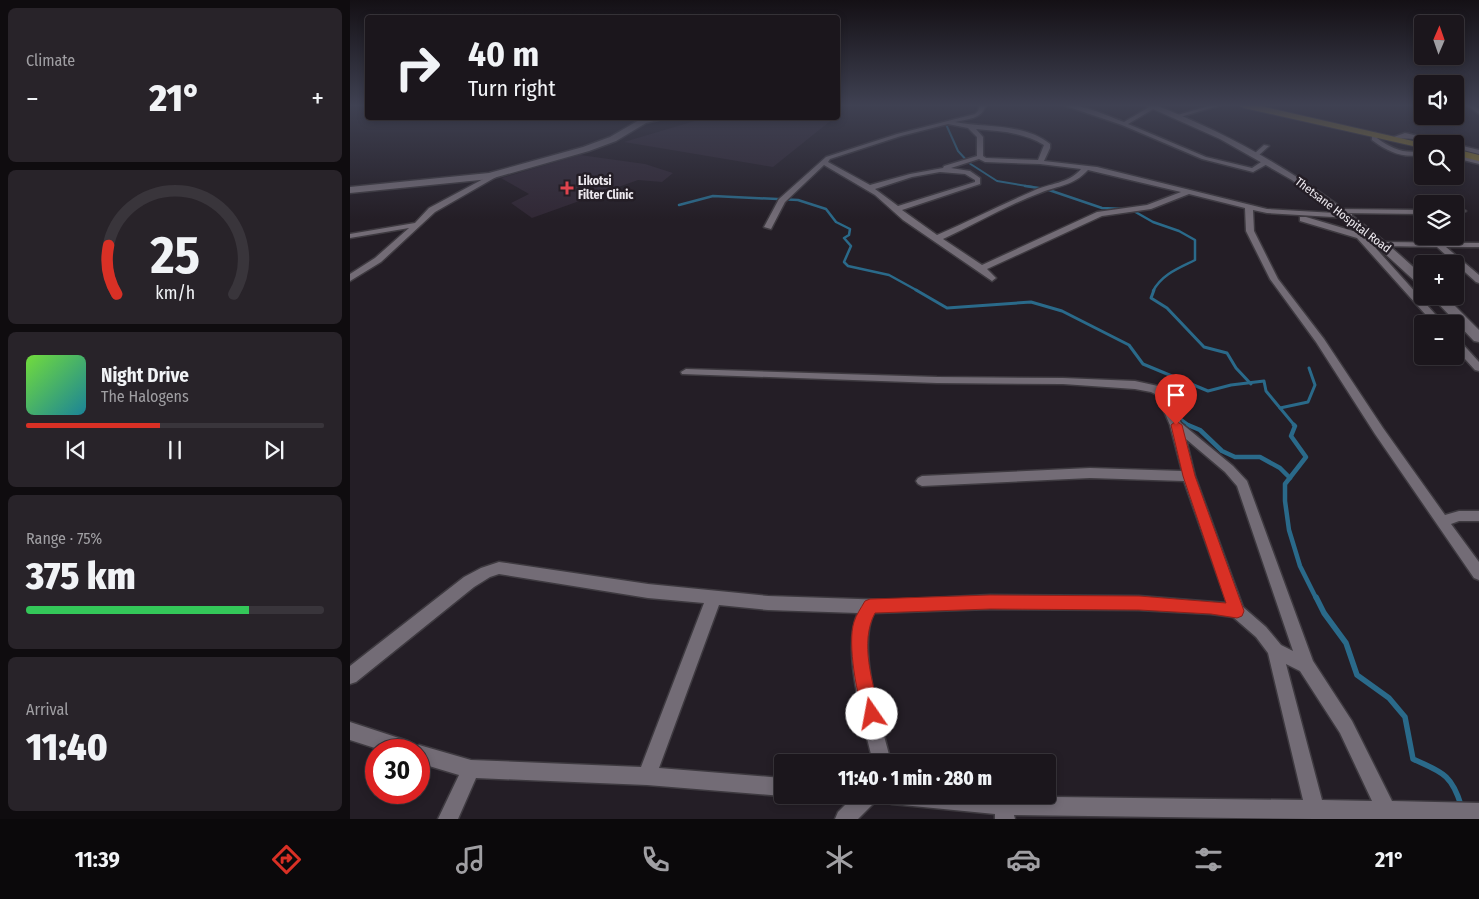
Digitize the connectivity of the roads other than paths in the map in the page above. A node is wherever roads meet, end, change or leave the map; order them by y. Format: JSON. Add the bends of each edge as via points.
{"nodes":[{"id":1,"x":601,"y":143,"type":"edge"},
{"id":2,"x":873,"y":143,"type":"edge"},
{"id":3,"x":980,"y":143,"type":"edge"},
{"id":4,"x":1045,"y":143,"type":"edge"},
{"id":5,"x":1170,"y":143,"type":"edge"},
{"id":6,"x":1233,"y":143,"type":"edge"},
{"id":7,"x":1380,"y":143,"type":"edge"},
{"id":8,"x":1266,"y":146,"type":"dead end"},
{"id":9,"x":1464,"y":148,"type":"edge"},
{"id":10,"x":1479,"y":152,"type":"edge"},
{"id":11,"x":1256,"y":154,"type":"junction"},
{"id":12,"x":1414,"y":155,"type":"edge"},
{"id":13,"x":1464,"y":156,"type":"edge"},
{"id":14,"x":980,"y":157,"type":"junction"},
{"id":15,"x":1464,"y":157,"type":"edge"},
{"id":16,"x":1479,"y":158,"type":"edge"},
{"id":17,"x":822,"y":162,"type":"junction"},
{"id":18,"x":1040,"y":162,"type":"junction"},
{"id":19,"x":1268,"y":162,"type":"junction"},
{"id":20,"x":1479,"y":162,"type":"edge"},
{"id":21,"x":942,"y":168,"type":"junction"},
{"id":22,"x":1086,"y":168,"type":"junction"},
{"id":23,"x":490,"y":176,"type":"junction"},
{"id":24,"x":869,"y":188,"type":"junction"},
{"id":25,"x":350,"y":190,"type":"edge"},
{"id":26,"x":1190,"y":191,"type":"junction"},
{"id":27,"x":1249,"y":206,"type":"junction"},
{"id":28,"x":898,"y":209,"type":"junction"},
{"id":29,"x":1414,"y":212,"type":"edge"},
{"id":30,"x":1284,"y":213,"type":"junction"},
{"id":31,"x":1345,"y":213,"type":"junction"},
{"id":32,"x":416,"y":225,"type":"junction"},
{"id":33,"x":768,"y":227,"type":"dead end"},
{"id":34,"x":350,"y":236,"type":"edge"},
{"id":35,"x":936,"y":239,"type":"junction"},
{"id":36,"x":1384,"y":244,"type":"junction"},
{"id":37,"x":1479,"y":245,"type":"edge"},
{"id":38,"x":1440,"y":246,"type":"junction"},
{"id":39,"x":981,"y":268,"type":"junction"},
{"id":40,"x":1414,"y":273,"type":"edge"},
{"id":41,"x":350,"y":278,"type":"edge"},
{"id":42,"x":992,"y":278,"type":"dead end"},
{"id":43,"x":1479,"y":280,"type":"edge"},
{"id":44,"x":1446,"y":305,"type":"edge"},
{"id":45,"x":1431,"y":315,"type":"edge"},
{"id":46,"x":1479,"y":338,"type":"edge"},
{"id":47,"x":1464,"y":352,"type":"edge"},
{"id":48,"x":1479,"y":368,"type":"edge"},
{"id":49,"x":686,"y":372,"type":"dead end"},
{"id":50,"x":1176,"y":425,"type":"junction"},
{"id":51,"x":1189,"y":476,"type":"junction"},
{"id":52,"x":922,"y":481,"type":"dead end"},
{"id":53,"x":1479,"y":516,"type":"edge"},
{"id":54,"x":1442,"y":521,"type":"junction"},
{"id":55,"x":1479,"y":574,"type":"edge"},
{"id":56,"x":714,"y":597,"type":"junction"},
{"id":57,"x":870,"y":606,"type":"junction"},
{"id":58,"x":1237,"y":611,"type":"junction"},
{"id":59,"x":1275,"y":650,"type":"junction"},
{"id":60,"x":1306,"y":665,"type":"junction"},
{"id":61,"x":350,"y":676,"type":"edge"},
{"id":62,"x":350,"y":731,"type":"edge"},
{"id":63,"x":374,"y":739,"type":"edge"},
{"id":64,"x":880,"y":754,"type":"edge"},
{"id":65,"x":430,"y":757,"type":"edge"},
{"id":66,"x":472,"y":770,"type":"junction"},
{"id":67,"x":647,"y":776,"type":"junction"},
{"id":68,"x":774,"y":786,"type":"edge"},
{"id":69,"x":859,"y":804,"type":"edge"},
{"id":70,"x":951,"y":804,"type":"edge"},
{"id":71,"x":1387,"y":811,"type":"junction"},
{"id":72,"x":1004,"y":812,"type":"edge"},
{"id":73,"x":1479,"y":812,"type":"edge"},
{"id":74,"x":1324,"y":813,"type":"edge"},
{"id":75,"x":448,"y":819,"type":"edge"},
{"id":76,"x":845,"y":819,"type":"edge"}],
"edges":[{"from":1,"to":23,"type":"main road"},
{"from":2,"to":17,"type":"street"},
{"from":3,"to":14,"type":"street"},
{"from":4,"to":18,"type":"street","via":[[1047,148]]},
{"from":5,"to":19,"type":"street","via":[[1253,170]]},
{"from":6,"to":11,"type":"main road","name":"Thetsane Hospital Road"},
{"from":7,"to":12,"type":"street","via":[[1394,152]]},
{"from":8,"to":11,"type":"street"},
{"from":9,"to":10,"type":"street"},
{"from":11,"to":19,"type":"main road","name":"Thetsane Hospital Road"},
{"from":13,"to":16,"type":"main road"},
{"from":14,"to":18,"type":"street","via":[[993,161]]},
{"from":14,"to":21,"type":"street"},
{"from":15,"to":20,"type":"street"},
{"from":17,"to":24,"type":"street"},
{"from":17,"to":33,"type":"street","via":[[782,201]]},
{"from":18,"to":22,"type":"street"},
{"from":19,"to":31,"type":"main road","name":"Thetsane Hospital Road"},
{"from":21,"to":24,"type":"street"},
{"from":21,"to":28,"type":"street","via":[[968,172],[979,181]]},
{"from":22,"to":26,"type":"street"},
{"from":22,"to":35,"type":"street","via":[[1078,177],[1064,184],[1038,191]]},
{"from":23,"to":25,"type":"main road"},
{"from":23,"to":32,"type":"street","via":[[493,177],[432,210]]},
{"from":24,"to":28,"type":"street"},
{"from":26,"to":27,"type":"street"},
{"from":26,"to":39,"type":"street","via":[[1148,207],[1100,214]]},
{"from":27,"to":30,"type":"street"},
{"from":27,"to":54,"type":"street","via":[[1250,230],[1274,279]]},
{"from":28,"to":35,"type":"street"},
{"from":29,"to":31,"type":"street"},
{"from":30,"to":31,"type":"street"},
{"from":30,"to":45,"type":"street","via":[[1360,236]]},
{"from":31,"to":36,"type":"main road","name":"Thetsane Hospital Road"},
{"from":32,"to":34,"type":"street"},
{"from":32,"to":41,"type":"street","via":[[378,260]]},
{"from":35,"to":39,"type":"street"},
{"from":36,"to":38,"type":"street"},
{"from":36,"to":40,"type":"main road","name":"Thetsane Hospital Road"},
{"from":37,"to":38,"type":"street"},
{"from":38,"to":43,"type":"street"},
{"from":39,"to":42,"type":"street"},
{"from":44,"to":46,"type":"main road"},
{"from":47,"to":48,"type":"street"},
{"from":49,"to":50,"type":"street","via":[[1135,385],[1162,393]]},
{"from":50,"to":51,"type":"street"},
{"from":50,"to":60,"type":"street","via":[[1243,484]]},
{"from":51,"to":52,"type":"street","via":[[1090,473]]},
{"from":51,"to":58,"type":"street"},
{"from":53,"to":54,"type":"street","via":[[1459,516]]},
{"from":54,"to":55,"type":"street"},
{"from":56,"to":57,"type":"street","via":[[768,603]]},
{"from":56,"to":61,"type":"street","via":[[648,591],[499,568],[469,582]]},
{"from":56,"to":67,"type":"street"},
{"from":57,"to":58,"type":"street","via":[[990,602],[1139,603]]},
{"from":57,"to":64,"type":"street","via":[[861,623],[861,664]]},
{"from":58,"to":59,"type":"street","via":[[1261,632]]},
{"from":59,"to":60,"type":"street"},
{"from":59,"to":74,"type":"street","via":[[1295,734]]},
{"from":60,"to":71,"type":"street","via":[[1346,727]]},
{"from":62,"to":63,"type":"street"},
{"from":65,"to":66,"type":"street"},
{"from":66,"to":67,"type":"street"},
{"from":66,"to":75,"type":"street"},
{"from":67,"to":68,"type":"street"},
{"from":69,"to":76,"type":"street"},
{"from":70,"to":72,"type":"street"},
{"from":71,"to":73,"type":"street"},
{"from":71,"to":74,"type":"street"},
{"from":72,"to":74,"type":"street"}]}
